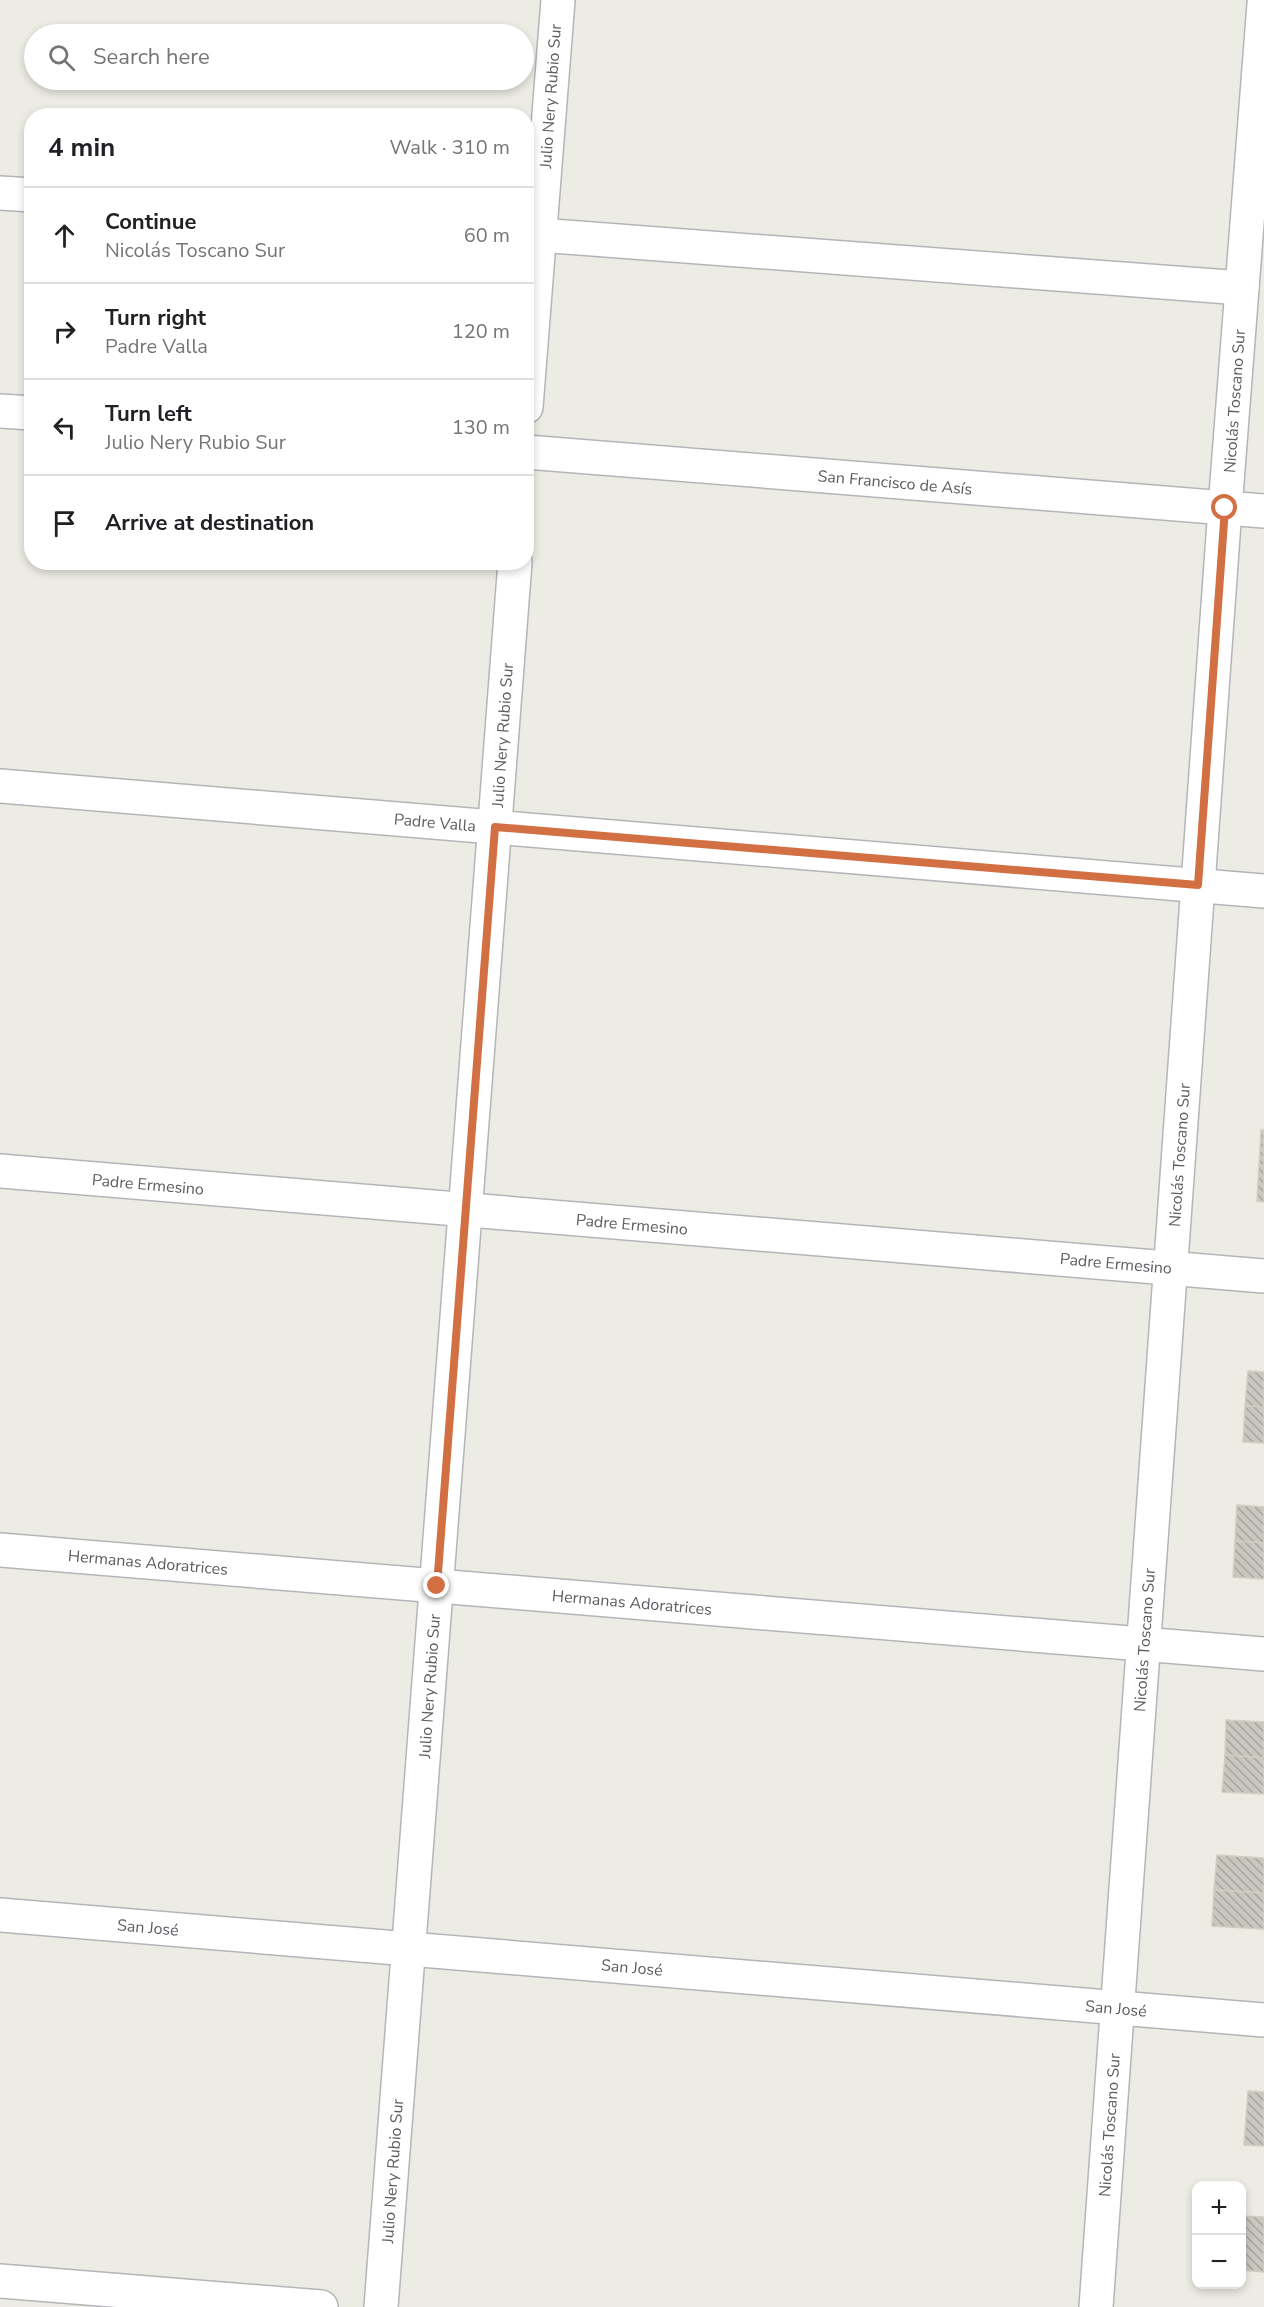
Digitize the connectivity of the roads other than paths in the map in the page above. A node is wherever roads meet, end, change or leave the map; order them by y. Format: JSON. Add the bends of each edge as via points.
{"nodes":[{"id":1,"x":558,"y":0,"type":"edge"},
{"id":2,"x":1264,"y":4,"type":"edge"},
{"id":3,"x":0,"y":193,"type":"edge"},
{"id":4,"x":24,"y":194,"type":"edge"},
{"id":5,"x":534,"y":225,"type":"edge"},
{"id":6,"x":534,"y":234,"type":"edge"},
{"id":7,"x":1253,"y":289,"type":"edge"},
{"id":8,"x":0,"y":411,"type":"edge"},
{"id":9,"x":24,"y":412,"type":"edge"},
{"id":10,"x":534,"y":454,"type":"edge"},
{"id":11,"x":1225,"y":508,"type":"junction"},
{"id":12,"x":1264,"y":511,"type":"edge"},
{"id":13,"x":514,"y":570,"type":"edge"},
{"id":14,"x":0,"y":786,"type":"edge"},
{"id":15,"x":495,"y":827,"type":"junction"},
{"id":16,"x":1198,"y":885,"type":"junction"},
{"id":17,"x":1264,"y":891,"type":"edge"},
{"id":18,"x":0,"y":1171,"type":"edge"},
{"id":19,"x":465,"y":1210,"type":"junction"},
{"id":20,"x":1171,"y":1268,"type":"junction"},
{"id":21,"x":1264,"y":1276,"type":"edge"},
{"id":22,"x":0,"y":1550,"type":"edge"},
{"id":23,"x":437,"y":1586,"type":"junction"},
{"id":24,"x":1144,"y":1645,"type":"junction"},
{"id":25,"x":1264,"y":1654,"type":"edge"},
{"id":26,"x":0,"y":1915,"type":"edge"},
{"id":27,"x":409,"y":1949,"type":"junction"},
{"id":28,"x":1118,"y":2008,"type":"junction"},
{"id":29,"x":1264,"y":2020,"type":"edge"},
{"id":30,"x":0,"y":2281,"type":"edge"},
{"id":31,"x":321,"y":2307,"type":"edge"},
{"id":32,"x":381,"y":2307,"type":"edge"},
{"id":33,"x":1096,"y":2307,"type":"edge"}],
"edges":[{"from":1,"to":5,"type":"street","name":"Julio Nery Rubio Sur"},
{"from":2,"to":7,"type":"street","name":"Nicolás Toscano Sur"},
{"from":3,"to":4,"type":"street"},
{"from":6,"to":7,"type":"street"},
{"from":7,"to":11,"type":"street","name":"Nicolás Toscano Sur"},
{"from":8,"to":9,"type":"street"},
{"from":10,"to":11,"type":"street","name":"San Francisco de Asís"},
{"from":11,"to":12,"type":"street","name":"San Francisco de Asís"},
{"from":11,"to":16,"type":"street","name":"Nicolás Toscano Sur"},
{"from":13,"to":15,"type":"street","name":"Julio Nery Rubio Sur"},
{"from":14,"to":15,"type":"street","name":"Padre Valla"},
{"from":15,"to":16,"type":"street","name":"Padre Valla"},
{"from":15,"to":19,"type":"street","name":"Julio Nery Rubio Sur"},
{"from":16,"to":17,"type":"street","name":"Padre Valla"},
{"from":16,"to":20,"type":"street","name":"Nicolás Toscano Sur"},
{"from":18,"to":19,"type":"street","name":"Padre Ermesino"},
{"from":19,"to":20,"type":"street","name":"Padre Ermesino"},
{"from":19,"to":23,"type":"street","name":"Julio Nery Rubio Sur"},
{"from":20,"to":21,"type":"street","name":"Padre Ermesino"},
{"from":20,"to":24,"type":"street","name":"Nicolás Toscano Sur"},
{"from":22,"to":23,"type":"street","name":"Hermanas Adoratrices"},
{"from":23,"to":24,"type":"street","name":"Hermanas Adoratrices"},
{"from":23,"to":27,"type":"street","name":"Julio Nery Rubio Sur"},
{"from":24,"to":25,"type":"street","name":"Hermanas Adoratrices"},
{"from":24,"to":28,"type":"street","name":"Nicolás Toscano Sur"},
{"from":26,"to":27,"type":"street","name":"San José"},
{"from":27,"to":28,"type":"street","name":"San José"},
{"from":27,"to":32,"type":"street","name":"Julio Nery Rubio Sur"},
{"from":28,"to":29,"type":"street","name":"San José"},
{"from":28,"to":33,"type":"street","name":"Nicolás Toscano Sur"},
{"from":30,"to":31,"type":"street"}]}
